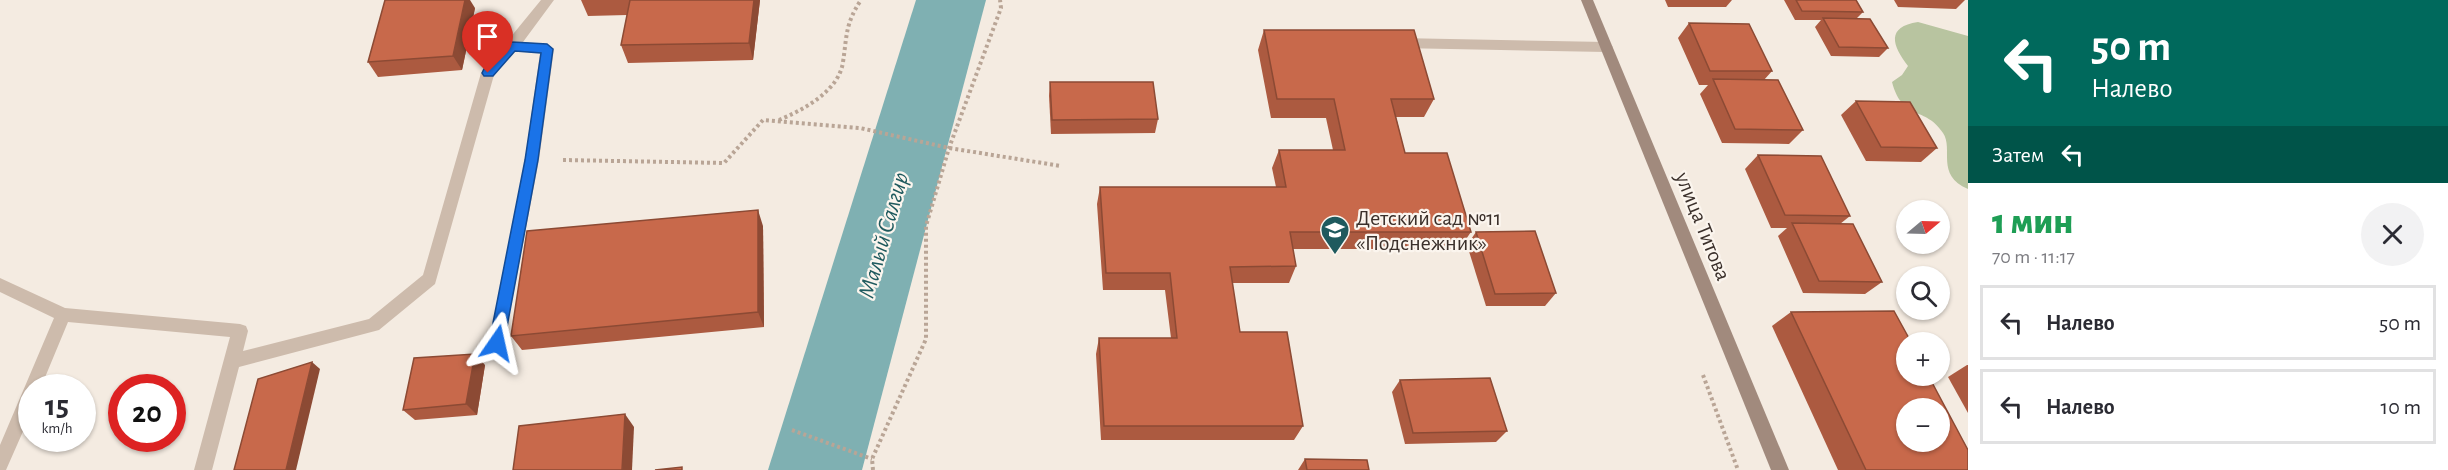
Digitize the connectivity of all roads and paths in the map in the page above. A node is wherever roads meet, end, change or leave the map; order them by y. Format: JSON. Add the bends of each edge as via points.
{"nodes":[{"id":1,"x":548,"y":0,"type":"edge"},
{"id":2,"x":861,"y":0,"type":"edge"},
{"id":3,"x":1000,"y":0,"type":"edge"},
{"id":4,"x":1587,"y":0,"type":"edge"},
{"id":5,"x":1385,"y":43,"type":"edge"},
{"id":6,"x":512,"y":46,"type":"junction"},
{"id":7,"x":1606,"y":47,"type":"junction"},
{"id":8,"x":777,"y":121,"type":"junction"},
{"id":9,"x":949,"y":148,"type":"junction"},
{"id":10,"x":532,"y":160,"type":"junction"},
{"id":11,"x":1061,"y":166,"type":"dead end"},
{"id":12,"x":0,"y":285,"type":"edge"},
{"id":13,"x":63,"y":315,"type":"junction"},
{"id":14,"x":497,"y":343,"type":"dead end"},
{"id":15,"x":232,"y":361,"type":"junction"},
{"id":16,"x":38,"y":374,"type":"edge"},
{"id":17,"x":18,"y":422,"type":"edge"},
{"id":18,"x":792,"y":430,"type":"dead end"},
{"id":19,"x":872,"y":459,"type":"junction"},
{"id":20,"x":0,"y":465,"type":"edge"},
{"id":21,"x":203,"y":470,"type":"edge"},
{"id":22,"x":873,"y":470,"type":"edge"},
{"id":23,"x":1780,"y":470,"type":"edge"}],
"edges":[{"from":1,"to":6,"type":"lane"},
{"from":2,"to":8,"type":"path","via":[[855,8],[837,77],[808,105]]},
{"from":3,"to":9,"type":"path","via":[[1001,8]]},
{"from":4,"to":7,"type":"main road","name":"улица Титова"},
{"from":5,"to":7,"type":"lane"},
{"from":6,"to":10,"type":"lane","via":[[547,49]]},
{"from":6,"to":15,"type":"lane","via":[[488,73],[430,279],[373,325]]},
{"from":7,"to":23,"type":"main road","name":"улица Титова"},
{"from":8,"to":9,"type":"path","via":[[860,128]]},
{"from":8,"to":10,"type":"path","via":[[763,120],[724,163]]},
{"from":9,"to":11,"type":"path"},
{"from":9,"to":19,"type":"path","via":[[926,226],[926,339]]},
{"from":10,"to":14,"type":"lane"},
{"from":12,"to":13,"type":"lane"},
{"from":13,"to":15,"type":"lane","via":[[240,331]]},
{"from":13,"to":16,"type":"lane"},
{"from":15,"to":21,"type":"lane"},
{"from":17,"to":20,"type":"lane"},
{"from":18,"to":19,"type":"path"},
{"from":19,"to":22,"type":"path"}]}
